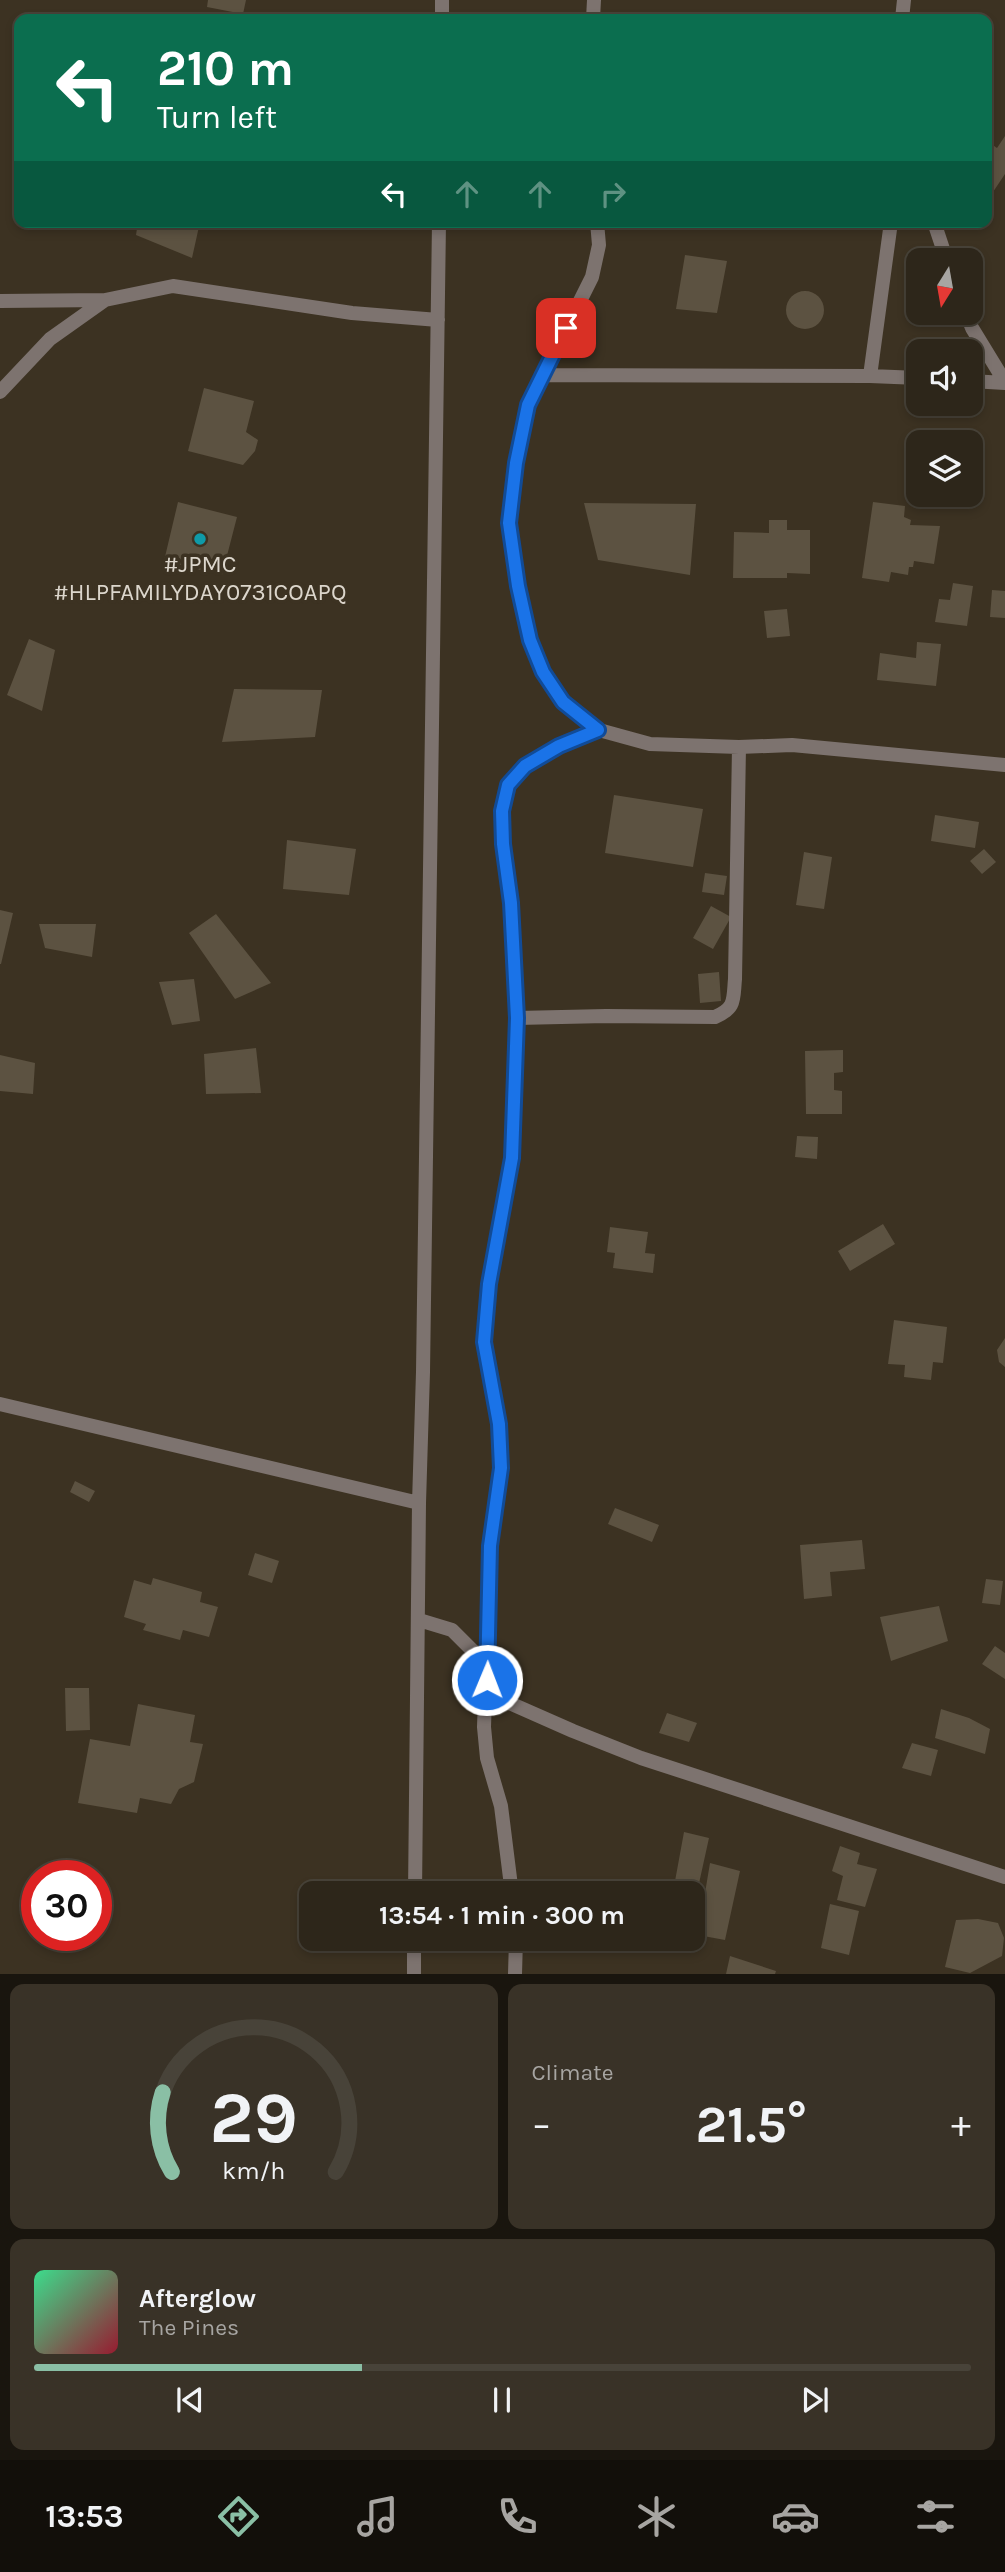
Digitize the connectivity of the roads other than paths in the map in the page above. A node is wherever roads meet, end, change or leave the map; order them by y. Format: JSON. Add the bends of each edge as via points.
{"nodes":[{"id":1,"x":439,"y":228,"type":"edge"},
{"id":2,"x":598,"y":228,"type":"edge"},
{"id":3,"x":890,"y":228,"type":"edge"},
{"id":4,"x":936,"y":228,"type":"edge"},
{"id":5,"x":943,"y":248,"type":"edge"},
{"id":6,"x":105,"y":300,"type":"junction"},
{"id":7,"x":0,"y":301,"type":"edge"},
{"id":8,"x":438,"y":320,"type":"junction"},
{"id":9,"x":971,"y":326,"type":"edge"},
{"id":10,"x":541,"y":375,"type":"junction"},
{"id":11,"x":870,"y":376,"type":"junction"},
{"id":12,"x":906,"y":377,"type":"edge"},
{"id":13,"x":983,"y":381,"type":"edge"},
{"id":14,"x":1005,"y":382,"type":"edge"},
{"id":15,"x":0,"y":392,"type":"edge"},
{"id":16,"x":598,"y":730,"type":"junction"},
{"id":17,"x":739,"y":747,"type":"junction"},
{"id":18,"x":1005,"y":765,"type":"edge"},
{"id":19,"x":517,"y":1018,"type":"junction"},
{"id":20,"x":0,"y":1404,"type":"edge"},
{"id":21,"x":419,"y":1503,"type":"junction"},
{"id":22,"x":419,"y":1620,"type":"junction"},
{"id":23,"x":487,"y":1680,"type":"junction"},
{"id":24,"x":1005,"y":1877,"type":"edge"},
{"id":25,"x":415,"y":1881,"type":"edge"},
{"id":26,"x":510,"y":1881,"type":"edge"},
{"id":27,"x":414,"y":1951,"type":"edge"},
{"id":28,"x":516,"y":1951,"type":"edge"},
{"id":29,"x":414,"y":1973,"type":"edge"},
{"id":30,"x":515,"y":1973,"type":"edge"}],
"edges":[{"from":1,"to":8,"type":"street"},
{"from":2,"to":10,"type":"street","via":[[592,277]]},
{"from":3,"to":11,"type":"street"},
{"from":4,"to":5,"type":"street"},
{"from":6,"to":7,"type":"street"},
{"from":6,"to":8,"type":"street","via":[[173,286],[352,313]]},
{"from":6,"to":15,"type":"street","via":[[50,339]]},
{"from":8,"to":21,"type":"street"},
{"from":9,"to":14,"type":"street"},
{"from":10,"to":11,"type":"street"},
{"from":10,"to":16,"type":"street","via":[[528,405],[509,523],[518,586],[530,640],[543,672],[563,702]]},
{"from":11,"to":12,"type":"street"},
{"from":13,"to":14,"type":"street"},
{"from":16,"to":17,"type":"street","via":[[650,744]]},
{"from":16,"to":19,"type":"street","via":[[525,766],[508,785],[502,811],[503,844]]},
{"from":17,"to":18,"type":"street","via":[[792,745]]},
{"from":17,"to":19,"type":"street","via":[[736,979],[733,1004],[727,1012],[715,1017]]},
{"from":19,"to":23,"type":"street","via":[[512,1158],[489,1284],[484,1342],[499,1424],[501,1468],[490,1546]]},
{"from":20,"to":21,"type":"street"},
{"from":21,"to":22,"type":"street"},
{"from":22,"to":23,"type":"street","via":[[452,1630],[472,1650]]},
{"from":22,"to":25,"type":"street"},
{"from":23,"to":24,"type":"street","via":[[507,1702],[641,1758]]},
{"from":23,"to":26,"type":"street","via":[[487,1758],[501,1805]]},
{"from":27,"to":29,"type":"street"},
{"from":28,"to":30,"type":"street"}]}
